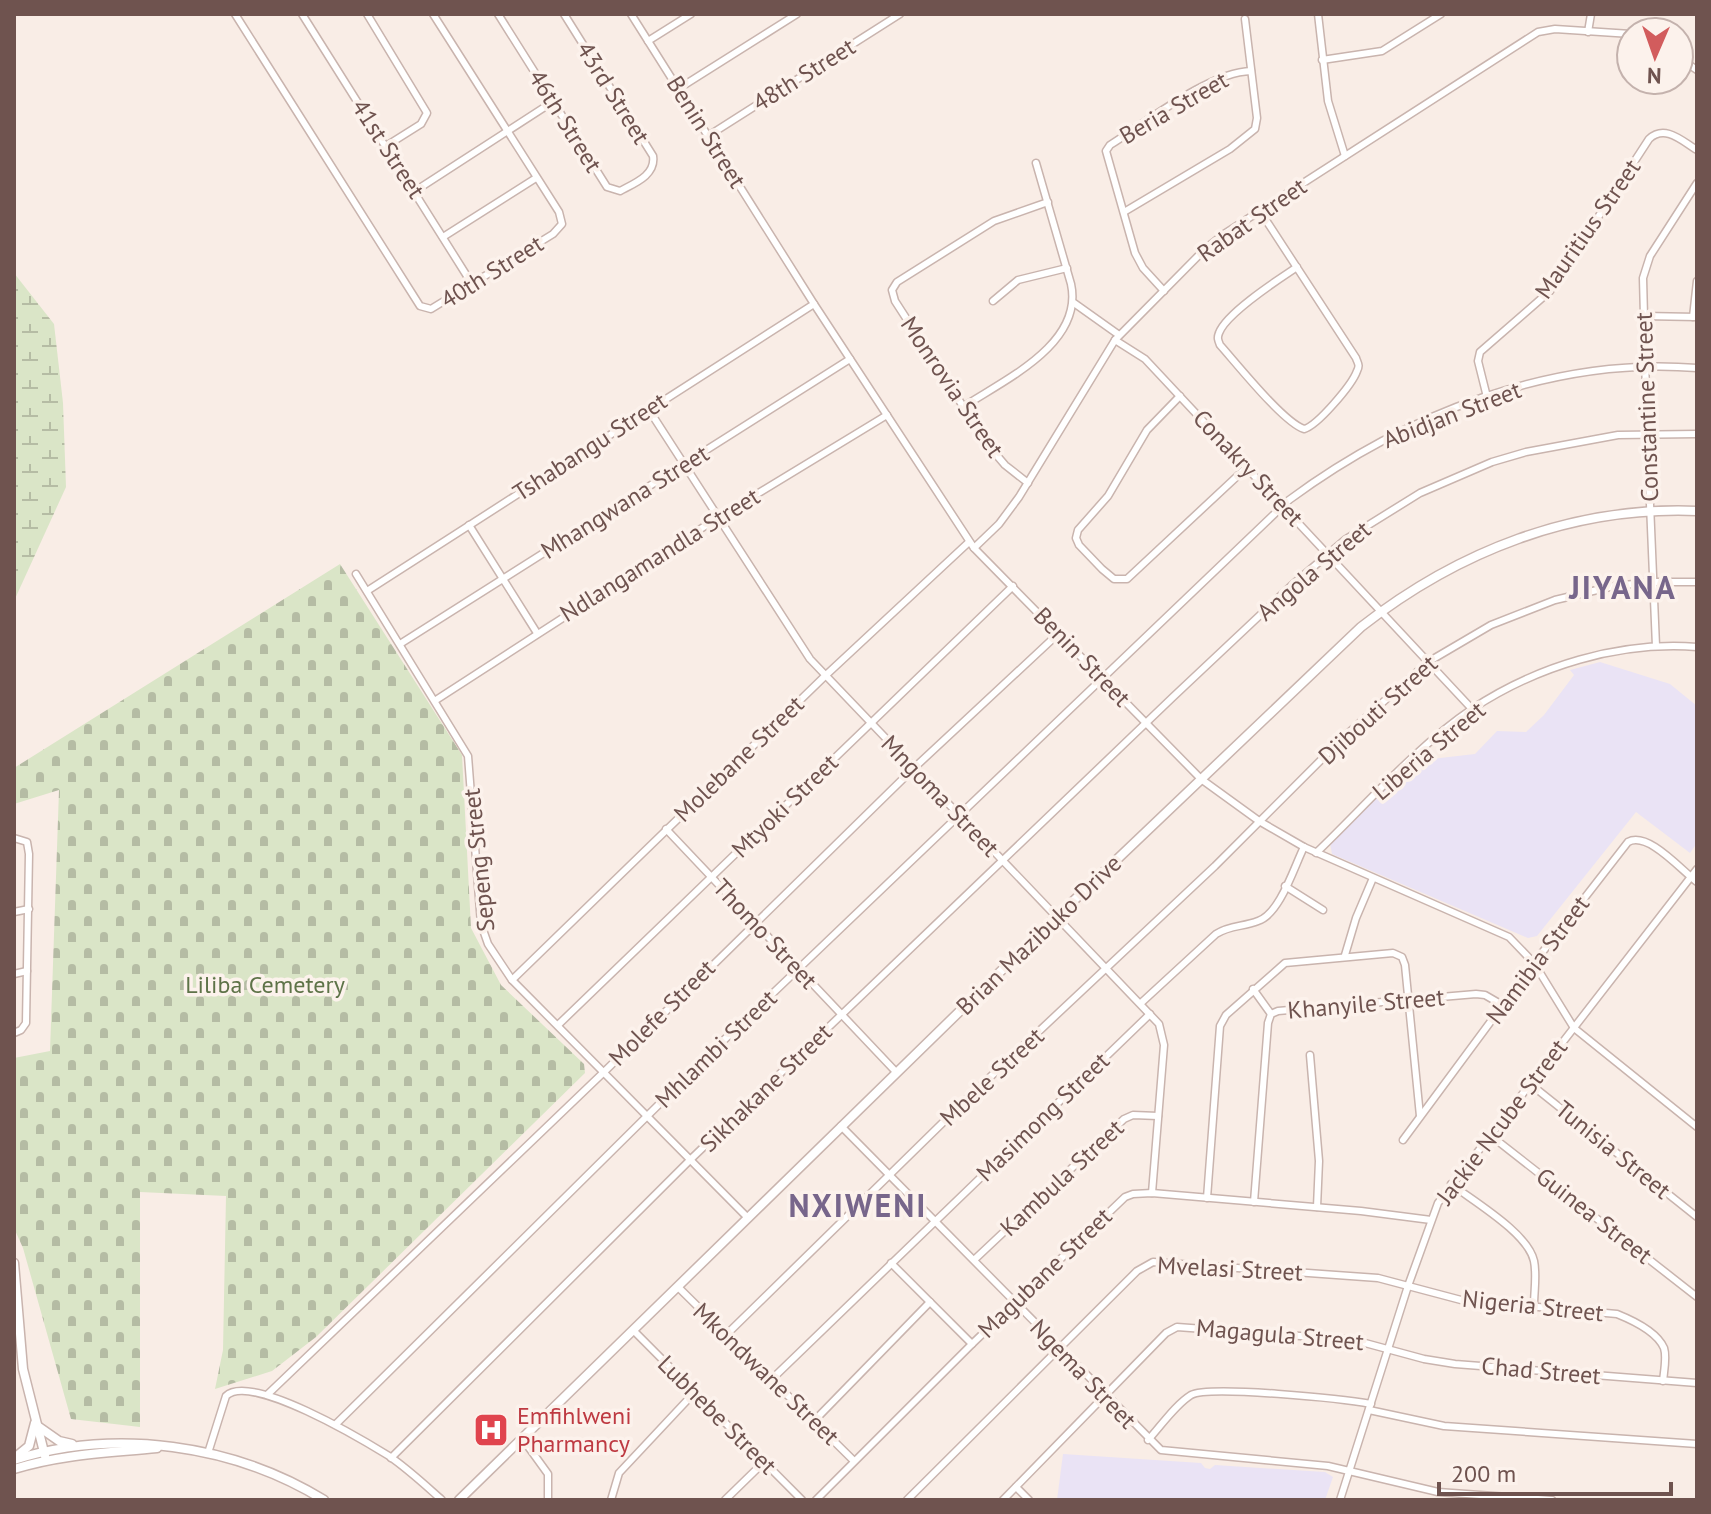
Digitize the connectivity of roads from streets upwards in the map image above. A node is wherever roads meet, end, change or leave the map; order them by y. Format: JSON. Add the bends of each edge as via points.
{"nodes":[{"id":1,"x":235,"y":14,"type":"edge"},
{"id":2,"x":302,"y":14,"type":"edge"},
{"id":3,"x":367,"y":14,"type":"edge"},
{"id":4,"x":433,"y":14,"type":"edge"},
{"id":5,"x":498,"y":14,"type":"edge"},
{"id":6,"x":564,"y":14,"type":"edge"},
{"id":7,"x":631,"y":14,"type":"edge"},
{"id":8,"x":691,"y":14,"type":"edge"},
{"id":9,"x":797,"y":14,"type":"edge"},
{"id":10,"x":900,"y":14,"type":"edge"},
{"id":11,"x":1318,"y":14,"type":"edge"},
{"id":12,"x":1441,"y":14,"type":"edge"},
{"id":13,"x":1591,"y":14,"type":"edge"},
{"id":14,"x":1245,"y":19,"type":"dead end"},
{"id":15,"x":1588,"y":32,"type":"junction"},
{"id":16,"x":1615,"y":33,"type":"edge"},
{"id":17,"x":648,"y":41,"type":"junction"},
{"id":18,"x":1322,"y":60,"type":"junction"},
{"id":19,"x":1251,"y":71,"type":"junction"},
{"id":20,"x":678,"y":89,"type":"junction"},
{"id":21,"x":554,"y":101,"type":"junction"},
{"id":22,"x":507,"y":131,"type":"junction"},
{"id":23,"x":708,"y":136,"type":"junction"},
{"id":24,"x":386,"y":146,"type":"junction"},
{"id":25,"x":1697,"y":150,"type":"edge"},
{"id":26,"x":1345,"y":156,"type":"junction"},
{"id":27,"x":1036,"y":163,"type":"dead end"},
{"id":28,"x":650,"y":173,"type":"joint"},
{"id":29,"x":536,"y":178,"type":"junction"},
{"id":30,"x":1697,"y":183,"type":"edge"},
{"id":31,"x":415,"y":191,"type":"junction"},
{"id":32,"x":1048,"y":202,"type":"junction"},
{"id":33,"x":1260,"y":211,"type":"junction"},
{"id":34,"x":1124,"y":212,"type":"junction"},
{"id":35,"x":443,"y":237,"type":"junction"},
{"id":36,"x":1297,"y":267,"type":"junction"},
{"id":37,"x":1067,"y":268,"type":"junction"},
{"id":38,"x":1697,"y":281,"type":"edge"},
{"id":39,"x":472,"y":284,"type":"junction"},
{"id":40,"x":1164,"y":291,"type":"junction"},
{"id":41,"x":993,"y":301,"type":"dead end"},
{"id":42,"x":1074,"y":303,"type":"junction"},
{"id":43,"x":814,"y":304,"type":"junction"},
{"id":44,"x":1643,"y":316,"type":"junction"},
{"id":45,"x":1695,"y":317,"type":"edge"},
{"id":46,"x":1117,"y":338,"type":"junction"},
{"id":47,"x":850,"y":359,"type":"junction"},
{"id":48,"x":1646,"y":365,"type":"junction"},
{"id":49,"x":1697,"y":368,"type":"edge"},
{"id":50,"x":1180,"y":396,"type":"junction"},
{"id":51,"x":1487,"y":397,"type":"junction"},
{"id":52,"x":963,"y":407,"type":"junction"},
{"id":53,"x":649,"y":410,"type":"junction"},
{"id":54,"x":887,"y":415,"type":"junction"},
{"id":55,"x":1647,"y":433,"type":"junction"},
{"id":56,"x":1697,"y":434,"type":"edge"},
{"id":57,"x":686,"y":465,"type":"junction"},
{"id":58,"x":1246,"y":468,"type":"junction"},
{"id":59,"x":1028,"y":483,"type":"junction"},
{"id":60,"x":1282,"y":506,"type":"junction"},
{"id":61,"x":1697,"y":511,"type":"edge"},
{"id":62,"x":1651,"y":512,"type":"junction"},
{"id":63,"x":719,"y":517,"type":"junction"},
{"id":64,"x":469,"y":525,"type":"junction"},
{"id":65,"x":971,"y":545,"type":"junction"},
{"id":66,"x":1328,"y":554,"type":"junction"},
{"id":67,"x":356,"y":574,"type":"dead end"},
{"id":68,"x":503,"y":578,"type":"junction"},
{"id":69,"x":1654,"y":582,"type":"junction"},
{"id":70,"x":1697,"y":582,"type":"edge"},
{"id":71,"x":1013,"y":586,"type":"junction"},
{"id":72,"x":367,"y":591,"type":"junction"},
{"id":73,"x":1381,"y":612,"type":"junction"},
{"id":74,"x":537,"y":633,"type":"junction"},
{"id":75,"x":1059,"y":633,"type":"junction"},
{"id":76,"x":400,"y":644,"type":"junction"},
{"id":77,"x":1656,"y":646,"type":"junction"},
{"id":78,"x":1697,"y":647,"type":"edge"},
{"id":79,"x":1428,"y":662,"type":"junction"},
{"id":80,"x":825,"y":676,"type":"junction"},
{"id":81,"x":1101,"y":678,"type":"junction"},
{"id":82,"x":436,"y":700,"type":"junction"},
{"id":83,"x":1472,"y":709,"type":"junction"},
{"id":84,"x":1146,"y":723,"type":"junction"},
{"id":85,"x":871,"y":724,"type":"junction"},
{"id":86,"x":914,"y":768,"type":"junction"},
{"id":87,"x":1201,"y":779,"type":"junction"},
{"id":88,"x":960,"y":814,"type":"junction"},
{"id":89,"x":1259,"y":821,"type":"junction"},
{"id":90,"x":666,"y":829,"type":"junction"},
{"id":91,"x":14,"y":838,"type":"edge"},
{"id":92,"x":1304,"y":847,"type":"junction"},
{"id":93,"x":1316,"y":853,"type":"junction"},
{"id":94,"x":1002,"y":861,"type":"junction"},
{"id":95,"x":1697,"y":869,"type":"edge"},
{"id":96,"x":711,"y":876,"type":"junction"},
{"id":97,"x":1373,"y":878,"type":"junction"},
{"id":98,"x":1694,"y":880,"type":"edge"},
{"id":99,"x":1285,"y":886,"type":"junction"},
{"id":100,"x":29,"y":909,"type":"junction"},
{"id":101,"x":1323,"y":910,"type":"dead end"},
{"id":102,"x":14,"y":912,"type":"edge"},
{"id":103,"x":1057,"y":917,"type":"junction"},
{"id":104,"x":753,"y":923,"type":"junction"},
{"id":105,"x":1345,"y":955,"type":"junction"},
{"id":106,"x":1534,"y":963,"type":"junction"},
{"id":107,"x":1107,"y":968,"type":"junction"},
{"id":108,"x":798,"y":969,"type":"junction"},
{"id":109,"x":27,"y":971,"type":"junction"},
{"id":110,"x":14,"y":974,"type":"edge"},
{"id":111,"x":512,"y":980,"type":"junction"},
{"id":112,"x":1253,"y":989,"type":"junction"},
{"id":113,"x":1409,"y":1000,"type":"junction"},
{"id":114,"x":1141,"y":1003,"type":"junction"},
{"id":115,"x":1504,"y":1006,"type":"junction"},
{"id":116,"x":1150,"y":1014,"type":"junction"},
{"id":117,"x":1271,"y":1014,"type":"junction"},
{"id":118,"x":842,"y":1016,"type":"junction"},
{"id":119,"x":558,"y":1025,"type":"junction"},
{"id":120,"x":1574,"y":1028,"type":"junction"},
{"id":121,"x":14,"y":1033,"type":"edge"},
{"id":122,"x":1310,"y":1055,"type":"dead end"},
{"id":123,"x":605,"y":1071,"type":"junction"},
{"id":124,"x":897,"y":1073,"type":"junction"},
{"id":125,"x":1529,"y":1083,"type":"junction"},
{"id":126,"x":649,"y":1115,"type":"junction"},
{"id":127,"x":1158,"y":1116,"type":"junction"},
{"id":128,"x":1420,"y":1116,"type":"junction"},
{"id":129,"x":841,"y":1126,"type":"junction"},
{"id":130,"x":1697,"y":1127,"type":"edge"},
{"id":131,"x":1490,"y":1135,"type":"junction"},
{"id":132,"x":1403,"y":1140,"type":"dead end"},
{"id":133,"x":691,"y":1159,"type":"junction"},
{"id":134,"x":889,"y":1175,"type":"junction"},
{"id":135,"x":1451,"y":1184,"type":"junction"},
{"id":136,"x":1152,"y":1193,"type":"junction"},
{"id":137,"x":1207,"y":1198,"type":"junction"},
{"id":138,"x":1254,"y":1202,"type":"junction"},
{"id":139,"x":1317,"y":1207,"type":"junction"},
{"id":140,"x":1697,"y":1217,"type":"edge"},
{"id":141,"x":748,"y":1218,"type":"junction"},
{"id":142,"x":935,"y":1220,"type":"junction"},
{"id":143,"x":1431,"y":1220,"type":"junction"},
{"id":144,"x":974,"y":1260,"type":"junction"},
{"id":145,"x":14,"y":1263,"type":"edge"},
{"id":146,"x":891,"y":1263,"type":"junction"},
{"id":147,"x":1408,"y":1286,"type":"junction"},
{"id":148,"x":678,"y":1287,"type":"junction"},
{"id":149,"x":1697,"y":1297,"type":"edge"},
{"id":150,"x":930,"y":1302,"type":"junction"},
{"id":151,"x":1014,"y":1303,"type":"junction"},
{"id":152,"x":1534,"y":1306,"type":"junction"},
{"id":153,"x":633,"y":1330,"type":"junction"},
{"id":154,"x":727,"y":1334,"type":"junction"},
{"id":155,"x":972,"y":1344,"type":"junction"},
{"id":156,"x":1387,"y":1348,"type":"junction"},
{"id":157,"x":1061,"y":1349,"type":"junction"},
{"id":158,"x":772,"y":1379,"type":"junction"},
{"id":159,"x":1663,"y":1381,"type":"junction"},
{"id":160,"x":1697,"y":1383,"type":"edge"},
{"id":161,"x":694,"y":1393,"type":"junction"},
{"id":162,"x":267,"y":1395,"type":"junction"},
{"id":163,"x":1105,"y":1397,"type":"junction"},
{"id":164,"x":1370,"y":1407,"type":"junction"},
{"id":165,"x":815,"y":1420,"type":"junction"},
{"id":166,"x":37,"y":1423,"type":"junction"},
{"id":167,"x":336,"y":1424,"type":"junction"},
{"id":168,"x":522,"y":1438,"type":"junction"},
{"id":169,"x":1148,"y":1440,"type":"junction"},
{"id":170,"x":1697,"y":1444,"type":"edge"},
{"id":171,"x":79,"y":1446,"type":"junction"},
{"id":172,"x":166,"y":1447,"type":"junction"},
{"id":173,"x":208,"y":1453,"type":"junction"},
{"id":174,"x":45,"y":1456,"type":"junction"},
{"id":175,"x":391,"y":1458,"type":"junction"},
{"id":176,"x":14,"y":1459,"type":"edge"},
{"id":177,"x":854,"y":1461,"type":"junction"},
{"id":178,"x":764,"y":1462,"type":"junction"},
{"id":179,"x":14,"y":1469,"type":"edge"},
{"id":180,"x":1348,"y":1471,"type":"junction"},
{"id":181,"x":1016,"y":1487,"type":"junction"},
{"id":182,"x":324,"y":1500,"type":"edge"},
{"id":183,"x":442,"y":1500,"type":"edge"},
{"id":184,"x":459,"y":1500,"type":"edge"},
{"id":185,"x":548,"y":1500,"type":"edge"},
{"id":186,"x":611,"y":1500,"type":"edge"},
{"id":187,"x":725,"y":1500,"type":"edge"},
{"id":188,"x":802,"y":1500,"type":"edge"},
{"id":189,"x":816,"y":1500,"type":"edge"},
{"id":190,"x":907,"y":1500,"type":"edge"},
{"id":191,"x":1003,"y":1500,"type":"edge"},
{"id":192,"x":1029,"y":1500,"type":"edge"},
{"id":193,"x":1340,"y":1500,"type":"edge"},
{"id":194,"x":1552,"y":1500,"type":"edge"}],
"edges":[{"from":1,"to":39,"type":"street","name":"40th Street","via":[[420,306],[435,308]]},
{"from":2,"to":24,"type":"street","name":"41st Street"},
{"from":3,"to":24,"type":"street","via":[[427,113],[421,124]]},
{"from":4,"to":22,"type":"street","name":"40th Street"},
{"from":5,"to":21,"type":"street","name":"46th Street"},
{"from":6,"to":28,"type":"street","name":"43rd Street","via":[[653,156]]},
{"from":7,"to":17,"type":"street","name":"Benin Street"},
{"from":8,"to":17,"type":"street"},
{"from":9,"to":20,"type":"street"},
{"from":10,"to":23,"type":"street","name":"48th Street"},
{"from":11,"to":18,"type":"street"},
{"from":12,"to":18,"type":"street","via":[[1382,51]]},
{"from":13,"to":15,"type":"street"},
{"from":14,"to":19,"type":"street"},
{"from":15,"to":16,"type":"street","name":"Rabat Street"},
{"from":15,"to":26,"type":"street","name":"Rabat Street","via":[[1538,32]]},
{"from":17,"to":20,"type":"street","name":"Benin Street"},
{"from":18,"to":26,"type":"street"},
{"from":19,"to":34,"type":"street","via":[[1255,129]]},
{"from":19,"to":34,"type":"street","name":"Beria Street","via":[[1209,83],[1110,145],[1106,156]]},
{"from":20,"to":23,"type":"street","name":"Benin Street"},
{"from":21,"to":22,"type":"street"},
{"from":21,"to":28,"type":"street","name":"46th Street","via":[[610,189],[624,189]]},
{"from":22,"to":29,"type":"street","name":"40th Street"},
{"from":22,"to":31,"type":"street"},
{"from":23,"to":43,"type":"street","name":"Benin Street"},
{"from":24,"to":31,"type":"street","name":"41st Street"},
{"from":25,"to":51,"type":"street","name":"Mauritius Street","via":[[1668,133],[1649,139],[1550,291],[1480,352]]},
{"from":26,"to":33,"type":"street","name":"Rabat Street"},
{"from":27,"to":32,"type":"street"},
{"from":29,"to":35,"type":"street"},
{"from":29,"to":39,"type":"street","name":"40th Street","via":[[560,215],[560,228]]},
{"from":30,"to":44,"type":"street","name":"Constantine Street","via":[[1650,256],[1643,278]]},
{"from":31,"to":35,"type":"street","name":"41st Street"},
{"from":32,"to":37,"type":"street"},
{"from":32,"to":52,"type":"street","name":"Monrovia Street","via":[[994,221],[892,290]]},
{"from":33,"to":36,"type":"street"},
{"from":33,"to":40,"type":"street","name":"Rabat Street","via":[[1213,242]]},
{"from":34,"to":40,"type":"street","via":[[1138,260]]},
{"from":35,"to":39,"type":"street","name":"41st Street"},
{"from":36,"to":36,"type":"street","via":[[1359,366],[1326,412],[1304,429],[1294,425],[1218,338],[1223,326],[1253,298]]},
{"from":37,"to":41,"type":"street","via":[[1018,280]]},
{"from":37,"to":42,"type":"street"},
{"from":38,"to":45,"type":"street"},
{"from":40,"to":46,"type":"street","name":"Rabat Street"},
{"from":42,"to":46,"type":"street","name":"Conakry Street"},
{"from":42,"to":52,"type":"street","via":[[1042,356]]},
{"from":43,"to":47,"type":"street","name":"Benin Street"},
{"from":43,"to":53,"type":"street","name":"Tshabangu Street"},
{"from":44,"to":45,"type":"street"},
{"from":44,"to":48,"type":"street","name":"Constantine Street"},
{"from":46,"to":50,"type":"street","name":"Conakry Street"},
{"from":46,"to":59,"type":"street","name":"Rabat Street"},
{"from":47,"to":54,"type":"street","name":"Benin Street"},
{"from":47,"to":57,"type":"street","name":"Mhangwana Street"},
{"from":48,"to":49,"type":"street","name":"Abidjan Street"},
{"from":48,"to":51,"type":"street","name":"Abidjan Street","via":[[1561,377]]},
{"from":48,"to":55,"type":"street","name":"Constantine Street"},
{"from":50,"to":58,"type":"street","name":"Conakry Street"},
{"from":50,"to":58,"type":"street","via":[[1147,430],[1108,496],[1078,530],[1079,545],[1111,577],[1127,579]]},
{"from":51,"to":60,"type":"street","name":"Abidjan Street","via":[[1370,447]]},
{"from":52,"to":59,"type":"street","name":"Monrovia Street","via":[[1000,460]]},
{"from":53,"to":57,"type":"street","name":"Mngoma Street"},
{"from":53,"to":64,"type":"street","name":"Tshabangu Street"},
{"from":54,"to":63,"type":"street","name":"Ndlangamandla Street"},
{"from":54,"to":65,"type":"street","name":"Benin Street"},
{"from":55,"to":56,"type":"street","name":"Angola Street"},
{"from":55,"to":62,"type":"street","name":"Constantine Street"},
{"from":55,"to":66,"type":"street","name":"Angola Street","via":[[1566,443],[1492,462],[1420,493]]},
{"from":57,"to":63,"type":"street","name":"Mngoma Street"},
{"from":57,"to":68,"type":"street","name":"Mhangwana Street"},
{"from":58,"to":60,"type":"street","name":"Conakry Street"},
{"from":59,"to":65,"type":"street","name":"Rabat Street","via":[[999,524]]},
{"from":60,"to":66,"type":"street","name":"Conakry Street"},
{"from":60,"to":81,"type":"street","name":"Abidjan Street"},
{"from":61,"to":62,"type":"street","name":"Brian Mazibuko Drive"},
{"from":62,"to":69,"type":"street","name":"Constantine Street"},
{"from":62,"to":73,"type":"street","name":"Brian Mazibuko Drive","via":[[1590,519],[1503,544],[1446,570]]},
{"from":63,"to":74,"type":"street","name":"Ndlangamandla Street"},
{"from":63,"to":80,"type":"street","name":"Mngoma Street","via":[[797,642]]},
{"from":64,"to":68,"type":"street"},
{"from":64,"to":72,"type":"street","name":"Tshabangu Street"},
{"from":65,"to":71,"type":"street","name":"Benin Street"},
{"from":65,"to":80,"type":"street","name":"Molebane Street"},
{"from":66,"to":73,"type":"street","name":"Conakry Street"},
{"from":66,"to":84,"type":"street","name":"Angola Street"},
{"from":67,"to":72,"type":"street","name":"Sepeng Street"},
{"from":68,"to":74,"type":"street"},
{"from":68,"to":76,"type":"street","name":"Mhangwana Street"},
{"from":69,"to":70,"type":"street","name":"Djibouti Street"},
{"from":69,"to":77,"type":"street","name":"Constantine Street"},
{"from":69,"to":79,"type":"street","name":"Djibouti Street","via":[[1586,591],[1536,606],[1474,633]]},
{"from":71,"to":75,"type":"street","name":"Benin Street"},
{"from":71,"to":85,"type":"street","name":"Mtyoki Street"},
{"from":72,"to":76,"type":"street","name":"Sepeng Street"},
{"from":73,"to":79,"type":"street","name":"Conakry Street"},
{"from":73,"to":87,"type":"street","name":"Brian Mazibuko Drive"},
{"from":74,"to":82,"type":"street","name":"Ndlangamandla Street"},
{"from":75,"to":81,"type":"street","name":"Benin Street"},
{"from":75,"to":86,"type":"street","name":"Molefe Street"},
{"from":76,"to":82,"type":"street","name":"Sepeng Street"},
{"from":77,"to":78,"type":"street","name":"Liberia Street"},
{"from":77,"to":83,"type":"street","name":"Liberia Street","via":[[1566,664]]},
{"from":79,"to":83,"type":"street","name":"Conakry Street"},
{"from":79,"to":89,"type":"street","name":"Djibouti Street"},
{"from":80,"to":85,"type":"street","name":"Mngoma Street"},
{"from":80,"to":90,"type":"street","name":"Molebane Street"},
{"from":81,"to":84,"type":"street","name":"Benin Street"},
{"from":81,"to":88,"type":"street","name":"Mhlambi Street"},
{"from":82,"to":111,"type":"street","name":"Sepeng Street","via":[[468,756],[481,924]]},
{"from":83,"to":93,"type":"street","name":"Liberia Street"},
{"from":84,"to":87,"type":"street","name":"Benin Street"},
{"from":84,"to":94,"type":"street","name":"Sikhakane Street"},
{"from":85,"to":86,"type":"street","name":"Mngoma Street"},
{"from":85,"to":96,"type":"street","name":"Mtyoki Street"},
{"from":86,"to":88,"type":"street","name":"Mngoma Street"},
{"from":86,"to":104,"type":"street","name":"Molefe Street"},
{"from":87,"to":89,"type":"street","name":"Benin Street"},
{"from":87,"to":103,"type":"street","name":"Brian Mazibuko Drive"},
{"from":88,"to":94,"type":"street","name":"Mngoma Street"},
{"from":88,"to":108,"type":"street","name":"Mhlambi Street"},
{"from":89,"to":92,"type":"street","name":"Benin Street"},
{"from":89,"to":107,"type":"street","name":"Mbele Street"},
{"from":90,"to":96,"type":"street","name":"Thomo Street"},
{"from":90,"to":111,"type":"street","name":"Molebane Street"},
{"from":91,"to":100,"type":"street","via":[[28,845]]},
{"from":92,"to":93,"type":"street","name":"Benin Street"},
{"from":92,"to":99,"type":"street"},
{"from":93,"to":97,"type":"street","name":"Benin Street"},
{"from":94,"to":103,"type":"street","name":"Mngoma Street"},
{"from":94,"to":118,"type":"street","name":"Sikhakane Street"},
{"from":95,"to":98,"type":"street","name":"Jackie Ncube Street"},
{"from":96,"to":104,"type":"street","name":"Thomo Street"},
{"from":96,"to":119,"type":"street","name":"Mtyoki Street"},
{"from":97,"to":105,"type":"street"},
{"from":97,"to":106,"type":"street","name":"Benin Street","via":[[1509,937]]},
{"from":98,"to":106,"type":"street","name":"Namibia Street","via":[[1645,840],[1633,839]]},
{"from":98,"to":120,"type":"street","name":"Jackie Ncube Street"},
{"from":99,"to":101,"type":"street"},
{"from":99,"to":114,"type":"street","via":[[1268,916],[1216,934]]},
{"from":100,"to":102,"type":"street"},
{"from":100,"to":109,"type":"street"},
{"from":103,"to":107,"type":"street","name":"Mngoma Street"},
{"from":103,"to":124,"type":"street","name":"Brian Mazibuko Drive"},
{"from":104,"to":108,"type":"street","name":"Thomo Street"},
{"from":104,"to":123,"type":"street","name":"Molefe Street"},
{"from":105,"to":112,"type":"street","via":[[1285,963]]},
{"from":105,"to":113,"type":"street","via":[[1400,955]]},
{"from":106,"to":115,"type":"street","name":"Namibia Street"},
{"from":106,"to":120,"type":"street","name":"Benin Street"},
{"from":107,"to":114,"type":"street","name":"Mngoma Street"},
{"from":107,"to":134,"type":"street","name":"Mbele Street"},
{"from":108,"to":118,"type":"street","name":"Thomo Street"},
{"from":108,"to":126,"type":"street","name":"Mhlambi Street"},
{"from":109,"to":110,"type":"street"},
{"from":109,"to":121,"type":"street","via":[[26,1023]]},
{"from":111,"to":119,"type":"street","name":"Sepeng Street"},
{"from":112,"to":117,"type":"street"},
{"from":112,"to":137,"type":"street","via":[[1226,1015],[1218,1033]]},
{"from":113,"to":115,"type":"street","name":"Khanyile Street","via":[[1476,994]]},
{"from":113,"to":117,"type":"street","name":"Khanyile Street"},
{"from":113,"to":128,"type":"street"},
{"from":114,"to":116,"type":"street","name":"Mngoma Street"},
{"from":115,"to":128,"type":"street","name":"Namibia Street"},
{"from":116,"to":127,"type":"street","name":"Mngoma Street","via":[[1164,1038]]},
{"from":116,"to":142,"type":"street","name":"Masimong Street"},
{"from":117,"to":138,"type":"street","name":"Khanyile Street"},
{"from":118,"to":124,"type":"street","name":"Thomo Street"},
{"from":118,"to":133,"type":"street","name":"Sikhakane Street"},
{"from":119,"to":123,"type":"street","name":"Sepeng Street"},
{"from":120,"to":125,"type":"street","name":"Jackie Ncube Street"},
{"from":120,"to":130,"type":"street","name":"Benin Street"},
{"from":122,"to":139,"type":"street","via":[[1319,1161]]},
{"from":123,"to":126,"type":"street","name":"Sepeng Street"},
{"from":123,"to":162,"type":"street","name":"Molefe Street"},
{"from":124,"to":129,"type":"street","name":"Brian Mazibuko Drive"},
{"from":125,"to":131,"type":"street","name":"Jackie Ncube Street"},
{"from":125,"to":140,"type":"street","name":"Tunisia Street"},
{"from":126,"to":133,"type":"street","name":"Sepeng Street"},
{"from":126,"to":167,"type":"street","name":"Mhlambi Street"},
{"from":127,"to":136,"type":"street","name":"Mngoma Street"},
{"from":127,"to":144,"type":"street","name":"Kambula Street","via":[[1124,1119]]},
{"from":128,"to":132,"type":"street","name":"Namibia Street"},
{"from":129,"to":134,"type":"street","name":"Ngema Street"},
{"from":129,"to":141,"type":"street","name":"Brian Mazibuko Drive"},
{"from":131,"to":135,"type":"street","name":"Jackie Ncube Street"},
{"from":131,"to":149,"type":"street","name":"Guinea Street"},
{"from":133,"to":141,"type":"street","name":"Sepeng Street"},
{"from":133,"to":175,"type":"street","name":"Sikhakane Street"},
{"from":134,"to":142,"type":"street","name":"Ngema Street"},
{"from":134,"to":154,"type":"street","name":"Mbele Street"},
{"from":135,"to":143,"type":"street","name":"Jackie Ncube Street"},
{"from":135,"to":152,"type":"street","via":[[1528,1247],[1535,1266]]},
{"from":136,"to":137,"type":"street","name":"Magubane Street"},
{"from":136,"to":151,"type":"street","name":"Magubane Street","via":[[1133,1194],[1117,1203]]},
{"from":137,"to":138,"type":"street","name":"Magubane Street"},
{"from":138,"to":139,"type":"street","name":"Magubane Street"},
{"from":139,"to":143,"type":"street","name":"Magubane Street"},
{"from":141,"to":148,"type":"street","name":"Brian Mazibuko Drive"},
{"from":142,"to":144,"type":"street","name":"Ngema Street"},
{"from":142,"to":146,"type":"street","name":"Masimong Street"},
{"from":143,"to":147,"type":"street","name":"Jackie Ncube Street"},
{"from":144,"to":151,"type":"street","name":"Ngema Street"},
{"from":145,"to":166,"type":"street","via":[[23,1369]]},
{"from":146,"to":150,"type":"street"},
{"from":146,"to":158,"type":"street","name":"Masimong Street"},
{"from":147,"to":152,"type":"street","name":"Nigeria Street","via":[[1461,1300]]},
{"from":147,"to":156,"type":"street","name":"Jackie Ncube Street"},
{"from":147,"to":157,"type":"street","name":"Mvelasi Street","via":[[1356,1276],[1153,1262],[1137,1271]]},
{"from":148,"to":153,"type":"street","name":"Brian Mazibuko Drive"},
{"from":148,"to":154,"type":"street","name":"Mkondwane Street"},
{"from":150,"to":155,"type":"street"},
{"from":150,"to":165,"type":"street"},
{"from":151,"to":155,"type":"street","name":"Magubane Street"},
{"from":151,"to":157,"type":"street","name":"Ngema Street"},
{"from":152,"to":159,"type":"street","name":"Nigeria Street","via":[[1608,1312],[1638,1324],[1664,1350]]},
{"from":153,"to":161,"type":"street","name":"Lubhebe Street"},
{"from":153,"to":168,"type":"street","name":"Brian Mazibuko Drive"},
{"from":154,"to":158,"type":"street","name":"Mkondwane Street"},
{"from":155,"to":177,"type":"street","name":"Magubane Street"},
{"from":156,"to":159,"type":"street","name":"Chad Street","via":[[1444,1363]]},
{"from":156,"to":163,"type":"street","name":"Magagula Street","via":[[1354,1340],[1177,1327]]},
{"from":156,"to":164,"type":"street","name":"Jackie Ncube Street"},
{"from":157,"to":163,"type":"street","name":"Ngema Street"},
{"from":157,"to":190,"type":"street","name":"Mvelasi Street"},
{"from":158,"to":165,"type":"street","name":"Mkondwane Street"},
{"from":159,"to":160,"type":"street","name":"Chad Street"},
{"from":161,"to":178,"type":"street","name":"Lubhebe Street"},
{"from":161,"to":186,"type":"street","via":[[619,1473]]},
{"from":162,"to":167,"type":"street"},
{"from":162,"to":173,"type":"street","via":[[231,1391]]},
{"from":163,"to":169,"type":"street","name":"Ngema Street"},
{"from":163,"to":181,"type":"street","name":"Magagula Street"},
{"from":164,"to":169,"type":"street","via":[[1340,1399],[1206,1391],[1185,1400]]},
{"from":164,"to":170,"type":"street","via":[[1444,1426]]},
{"from":164,"to":180,"type":"street","name":"Jackie Ncube Street"},
{"from":165,"to":177,"type":"street","name":"Mkondwane Street"},
{"from":166,"to":171,"type":"street","via":[[59,1441]]},
{"from":166,"to":174,"type":"street"},
{"from":166,"to":176,"type":"street","via":[[29,1446]]},
{"from":167,"to":175,"type":"street"},
{"from":168,"to":184,"type":"street","name":"Brian Mazibuko Drive"},
{"from":168,"to":185,"type":"street","via":[[548,1474]]},
{"from":169,"to":180,"type":"street","name":"Ngema Street","via":[[1168,1452]]},
{"from":171,"to":172,"type":"street"},
{"from":171,"to":174,"type":"street"},
{"from":172,"to":173,"type":"street"},
{"from":172,"to":174,"type":"street"},
{"from":173,"to":182,"type":"street","via":[[274,1474]]},
{"from":174,"to":176,"type":"street"},
{"from":174,"to":179,"type":"street"},
{"from":175,"to":183,"type":"street"},
{"from":177,"to":189,"type":"street","name":"Magubane Street"},
{"from":178,"to":187,"type":"street"},
{"from":178,"to":188,"type":"street","name":"Lubhebe Street"},
{"from":180,"to":193,"type":"street","name":"Jackie Ncube Street"},
{"from":180,"to":194,"type":"street","name":"Ngema Street","via":[[1438,1492]]},
{"from":181,"to":191,"type":"street","name":"Magagula Street"},
{"from":181,"to":192,"type":"street"}]}
